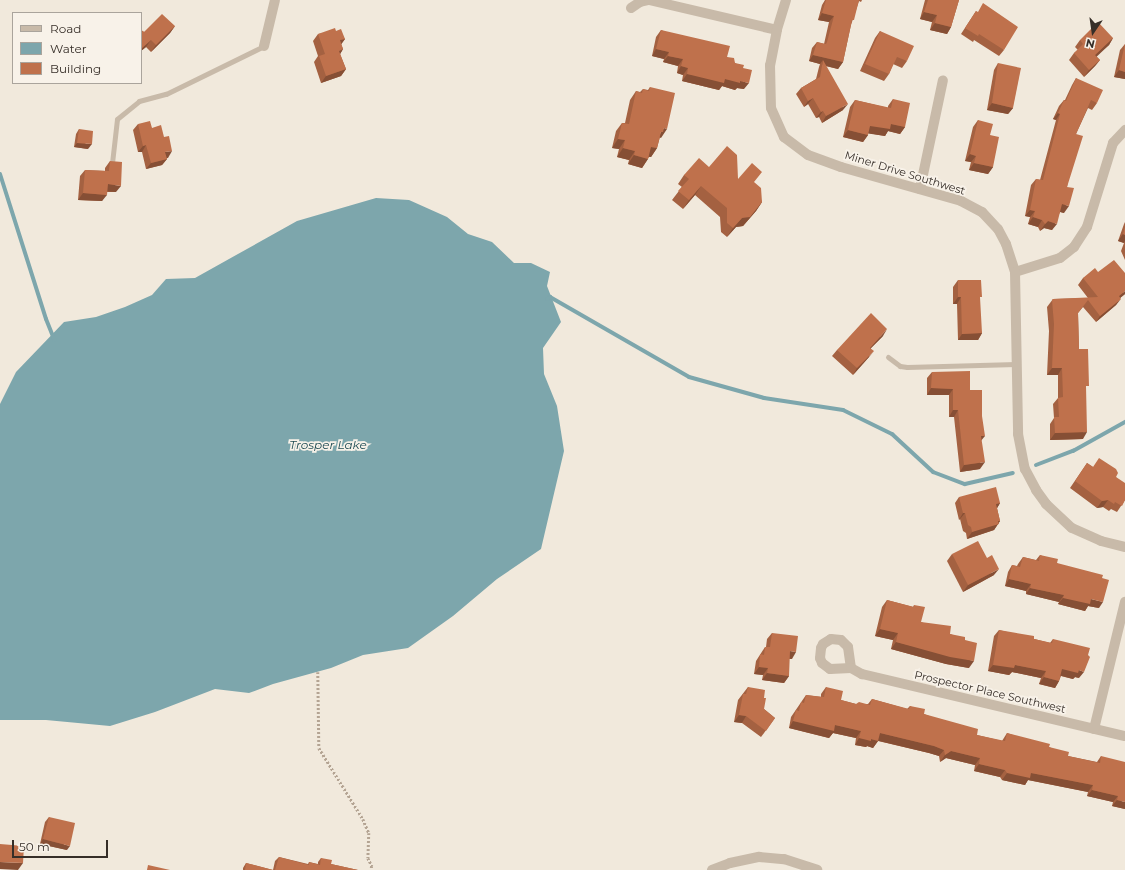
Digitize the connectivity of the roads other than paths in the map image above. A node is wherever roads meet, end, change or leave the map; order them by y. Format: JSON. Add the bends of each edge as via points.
{"nodes":[{"id":1,"x":275,"y":0,"type":"edge"},
{"id":2,"x":786,"y":0,"type":"edge"},
{"id":3,"x":631,"y":8,"type":"dead end"},
{"id":4,"x":777,"y":30,"type":"junction"},
{"id":5,"x":264,"y":46,"type":"joint"},
{"id":6,"x":943,"y":80,"type":"dead end"},
{"id":7,"x":1125,"y":130,"type":"edge"},
{"id":8,"x":112,"y":163,"type":"edge"},
{"id":9,"x":920,"y":189,"type":"junction"},
{"id":10,"x":1015,"y":272,"type":"junction"},
{"id":11,"x":888,"y":357,"type":"dead end"},
{"id":12,"x":1016,"y":364,"type":"junction"},
{"id":13,"x":1125,"y":547,"type":"edge"},
{"id":14,"x":1125,"y":602,"type":"edge"},
{"id":15,"x":851,"y":668,"type":"dead end"},
{"id":16,"x":1094,"y":729,"type":"junction"},
{"id":17,"x":1125,"y":736,"type":"edge"},
{"id":18,"x":712,"y":870,"type":"edge"},
{"id":19,"x":817,"y":870,"type":"edge"}],
"edges":[{"from":1,"to":5,"type":"street"},
{"from":2,"to":4,"type":"street","name":"Miner Drive Southwest"},
{"from":3,"to":4,"type":"street","via":[[649,0]]},
{"from":4,"to":9,"type":"street","name":"Miner Drive Southwest","via":[[770,66],[771,108],[784,137],[808,154],[841,167]]},
{"from":5,"to":8,"type":"lane","via":[[166,94],[139,101],[117,119]]},
{"from":6,"to":9,"type":"street"},
{"from":7,"to":10,"type":"street","via":[[1113,143],[1087,227],[1074,247],[1060,258]]},
{"from":9,"to":10,"type":"street","name":"Miner Drive Southwest","via":[[961,201],[982,212],[1002,236]]},
{"from":10,"to":12,"type":"street","name":"Miner Drive Southwest"},
{"from":11,"to":12,"type":"lane","via":[[900,366],[907,367]]},
{"from":12,"to":13,"type":"street","name":"Miner Drive Southwest","via":[[1020,452],[1036,490],[1046,504],[1072,528]]},
{"from":14,"to":16,"type":"street"},
{"from":15,"to":16,"type":"street","name":"Prospector Place Southwest","via":[[862,674]]},
{"from":16,"to":17,"type":"street","name":"Prospector Place Southwest"},
{"from":18,"to":19,"type":"street","via":[[745,859],[766,857],[797,862]]}]}
